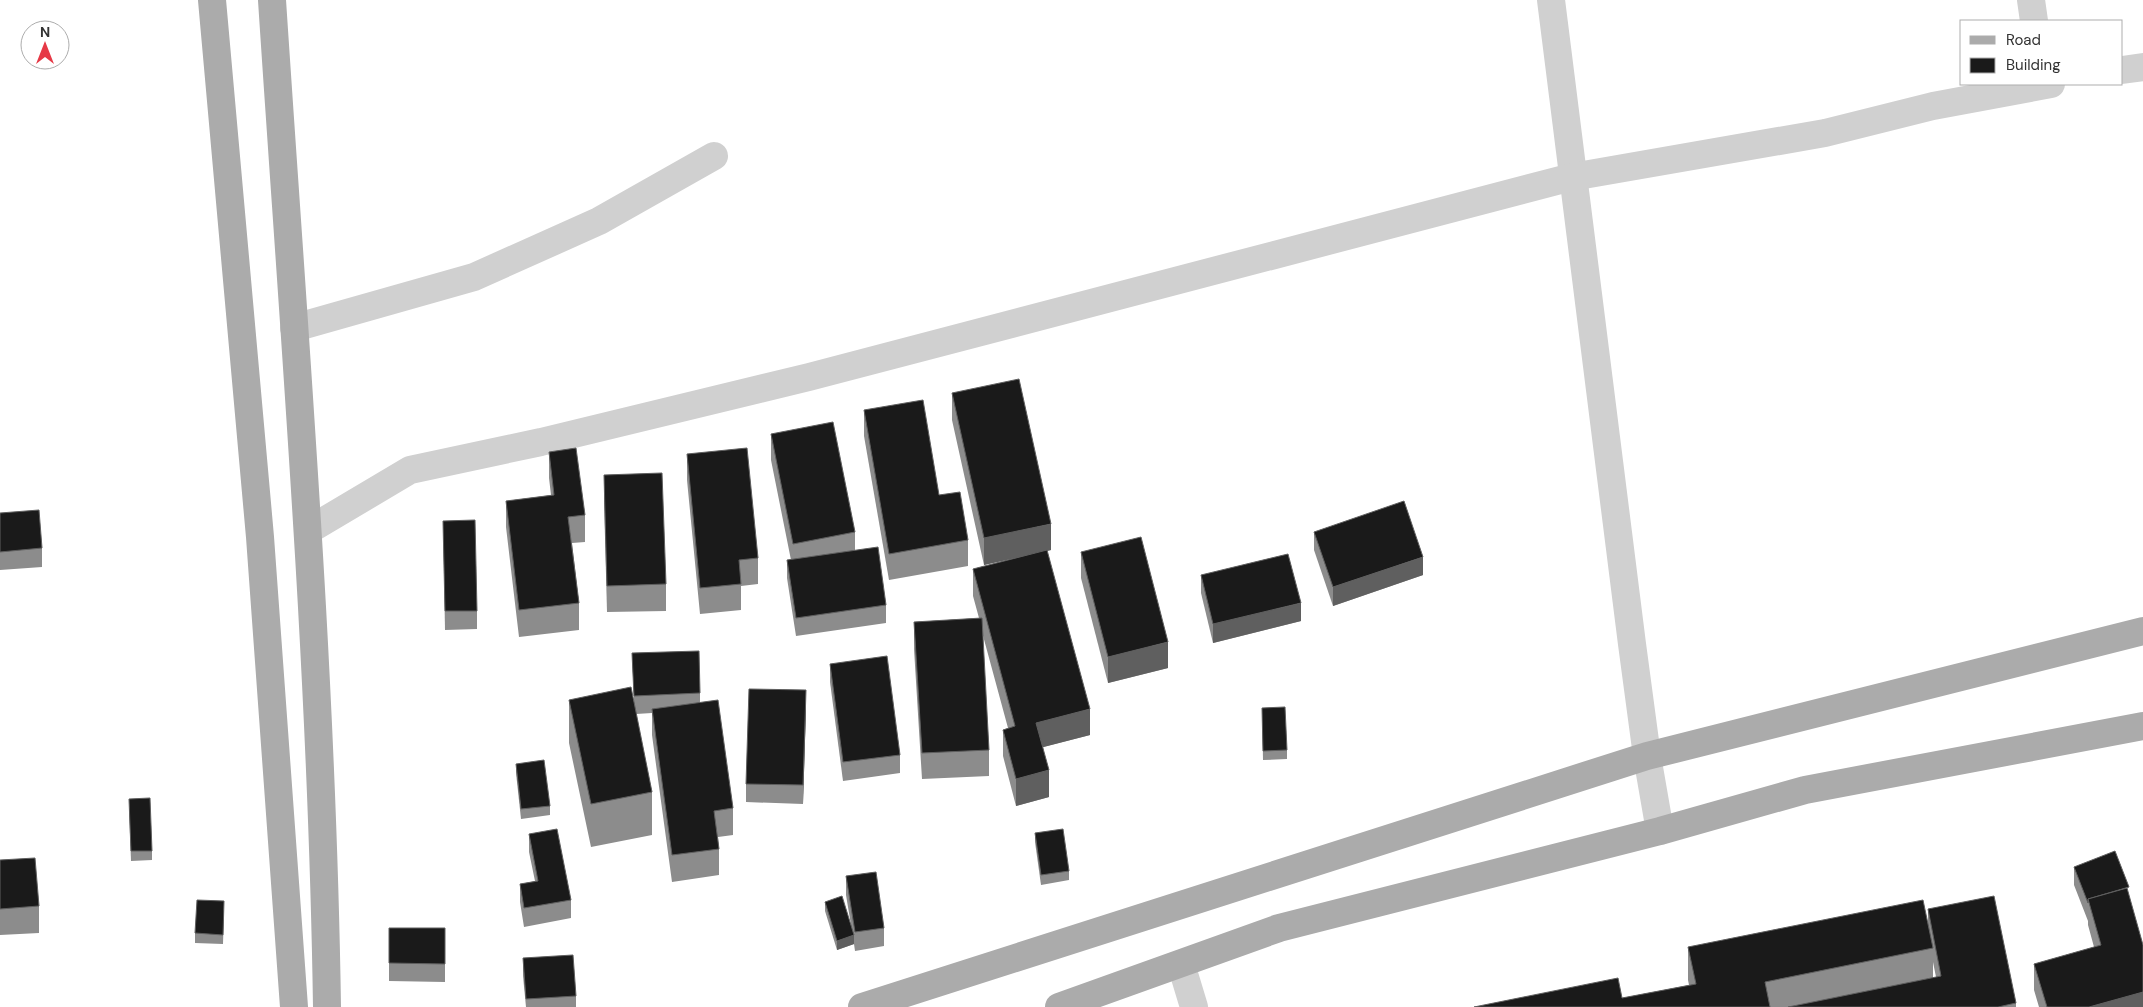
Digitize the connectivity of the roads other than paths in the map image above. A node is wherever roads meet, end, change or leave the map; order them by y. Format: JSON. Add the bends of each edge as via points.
{"nodes":[{"id":1,"x":212,"y":0,"type":"edge"},
{"id":2,"x":272,"y":0,"type":"edge"},
{"id":3,"x":1551,"y":0,"type":"edge"},
{"id":4,"x":2031,"y":0,"type":"edge"},
{"id":5,"x":2034,"y":20,"type":"edge"},
{"id":6,"x":2143,"y":67,"type":"edge"},
{"id":7,"x":2123,"y":70,"type":"edge"},
{"id":8,"x":2041,"y":85,"type":"edge"},
{"id":9,"x":714,"y":156,"type":"dead end"},
{"id":10,"x":1572,"y":177,"type":"junction"},
{"id":11,"x":294,"y":328,"type":"junction"},
{"id":12,"x":309,"y":530,"type":"junction"},
{"id":13,"x":2143,"y":631,"type":"edge"},
{"id":14,"x":2143,"y":726,"type":"edge"},
{"id":15,"x":1647,"y":756,"type":"junction"},
{"id":16,"x":1660,"y":831,"type":"junction"},
{"id":17,"x":1181,"y":964,"type":"junction"},
{"id":18,"x":294,"y":1007,"type":"edge"},
{"id":19,"x":327,"y":1007,"type":"edge"},
{"id":20,"x":862,"y":1007,"type":"edge"},
{"id":21,"x":1059,"y":1007,"type":"edge"},
{"id":22,"x":1194,"y":1007,"type":"edge"}],
"edges":[{"from":1,"to":18,"type":"main road","via":[[260,537]]},
{"from":2,"to":11,"type":"main road"},
{"from":3,"to":10,"type":"street"},
{"from":4,"to":5,"type":"street"},
{"from":6,"to":7,"type":"street"},
{"from":8,"to":10,"type":"street","via":[[1934,106],[1825,133]]},
{"from":9,"to":11,"type":"street","via":[[598,221],[474,277]]},
{"from":10,"to":12,"type":"street","via":[[818,374],[541,442],[410,470]]},
{"from":10,"to":15,"type":"street"},
{"from":11,"to":12,"type":"main road"},
{"from":12,"to":19,"type":"main road"},
{"from":13,"to":15,"type":"main road"},
{"from":14,"to":16,"type":"main road","via":[[1805,790]]},
{"from":15,"to":16,"type":"street"},
{"from":15,"to":20,"type":"main road"},
{"from":16,"to":17,"type":"main road","via":[[1279,928]]},
{"from":17,"to":21,"type":"main road"},
{"from":17,"to":22,"type":"street"}]}
